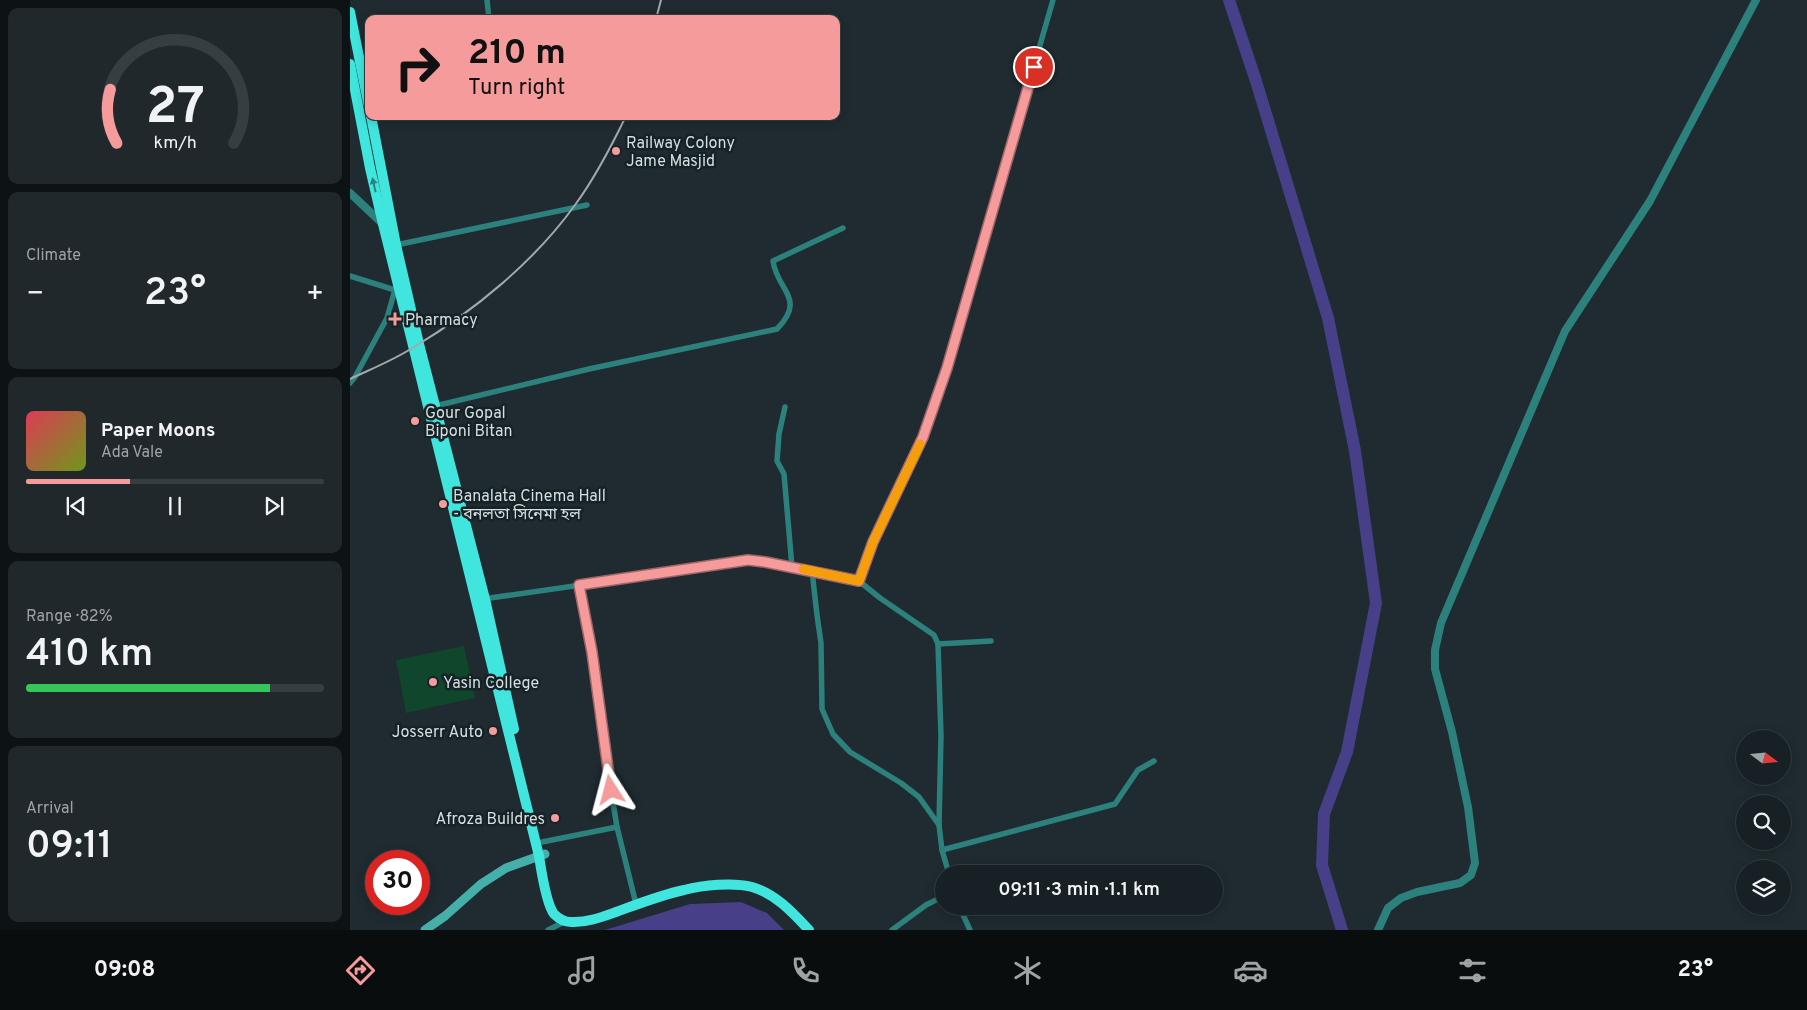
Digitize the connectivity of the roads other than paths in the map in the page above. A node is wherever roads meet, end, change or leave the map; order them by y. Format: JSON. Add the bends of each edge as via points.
{"nodes":[{"id":1,"x":487,"y":0,"type":"edge"},
{"id":2,"x":1053,"y":0,"type":"edge"},
{"id":3,"x":1756,"y":0,"type":"edge"},
{"id":4,"x":350,"y":12,"type":"edge"},
{"id":5,"x":489,"y":15,"type":"edge"},
{"id":6,"x":350,"y":64,"type":"edge"},
{"id":7,"x":364,"y":101,"type":"edge"},
{"id":8,"x":368,"y":120,"type":"edge"},
{"id":9,"x":372,"y":120,"type":"edge"},
{"id":10,"x":350,"y":193,"type":"edge"},
{"id":11,"x":587,"y":205,"type":"dead end"},
{"id":12,"x":388,"y":224,"type":"junction"},
{"id":13,"x":843,"y":228,"type":"dead end"},
{"id":14,"x":396,"y":245,"type":"junction"},
{"id":15,"x":350,"y":276,"type":"edge"},
{"id":16,"x":396,"y":286,"type":"junction"},
{"id":17,"x":350,"y":383,"type":"edge"},
{"id":18,"x":435,"y":406,"type":"junction"},
{"id":19,"x":785,"y":408,"type":"dead end"},
{"id":20,"x":463,"y":530,"type":"junction"},
{"id":21,"x":792,"y":567,"type":"junction"},
{"id":22,"x":812,"y":571,"type":"junction"},
{"id":23,"x":859,"y":581,"type":"junction"},
{"id":24,"x":579,"y":585,"type":"junction"},
{"id":25,"x":480,"y":600,"type":"junction"},
{"id":26,"x":991,"y":641,"type":"dead end"},
{"id":27,"x":938,"y":644,"type":"junction"},
{"id":28,"x":516,"y":752,"type":"junction"},
{"id":29,"x":1154,"y":761,"type":"dead end"},
{"id":30,"x":939,"y":825,"type":"junction"},
{"id":31,"x":617,"y":827,"type":"junction"},
{"id":32,"x":542,"y":842,"type":"junction"},
{"id":33,"x":942,"y":850,"type":"junction"},
{"id":34,"x":542,"y":855,"type":"junction"},
{"id":35,"x":946,"y":865,"type":"edge"},
{"id":36,"x":714,"y":882,"type":"junction"},
{"id":37,"x":635,"y":900,"type":"junction"},
{"id":38,"x":935,"y":900,"type":"edge"},
{"id":39,"x":963,"y":915,"type":"edge"},
{"id":40,"x":566,"y":921,"type":"junction"},
{"id":41,"x":425,"y":930,"type":"edge"},
{"id":42,"x":548,"y":930,"type":"edge"},
{"id":43,"x":809,"y":930,"type":"edge"},
{"id":44,"x":817,"y":930,"type":"edge"},
{"id":45,"x":892,"y":930,"type":"edge"},
{"id":46,"x":970,"y":930,"type":"edge"},
{"id":47,"x":1378,"y":930,"type":"edge"}],
"edges":[{"from":1,"to":5,"type":"street"},
{"from":2,"to":23,"type":"street","via":[[947,368],[923,437],[873,542]]},
{"from":3,"to":47,"type":"street","via":[[1650,201],[1565,332],[1441,623],[1435,669],[1468,808],[1475,863],[1471,875],[1460,883],[1401,898],[1388,908]]},
{"from":4,"to":7,"type":"highway"},
{"from":6,"to":7,"type":"highway"},
{"from":12,"to":8,"type":"highway","one_way":true},
{"from":9,"to":12,"type":"highway"},
{"from":10,"to":12,"type":"street"},
{"from":11,"to":14,"type":"street"},
{"from":12,"to":14,"type":"highway"},
{"from":12,"to":16,"type":"highway"},
{"from":13,"to":18,"type":"street","via":[[773,261],[790,300],[786,319],[776,329]]},
{"from":14,"to":18,"type":"highway"},
{"from":15,"to":16,"type":"street"},
{"from":16,"to":17,"type":"street","via":[[387,318]]},
{"from":16,"to":20,"type":"highway"},
{"from":18,"to":20,"type":"highway"},
{"from":19,"to":21,"type":"street","via":[[777,461],[784,474]]},
{"from":20,"to":25,"type":"highway"},
{"from":21,"to":22,"type":"street"},
{"from":21,"to":24,"type":"street","via":[[748,560]]},
{"from":22,"to":23,"type":"street"},
{"from":22,"to":30,"type":"street","via":[[821,643],[822,708],[833,734],[850,752],[919,797]]},
{"from":23,"to":27,"type":"street","via":[[934,635]]},
{"from":24,"to":25,"type":"street"},
{"from":24,"to":31,"type":"street"},
{"from":25,"to":28,"type":"highway"},
{"from":26,"to":27,"type":"street"},
{"from":27,"to":30,"type":"street"},
{"from":28,"to":32,"type":"highway"},
{"from":28,"to":34,"type":"highway"},
{"from":29,"to":33,"type":"street","via":[[1138,770],[1115,804]]},
{"from":30,"to":33,"type":"street"},
{"from":31,"to":32,"type":"street"},
{"from":31,"to":37,"type":"street"},
{"from":32,"to":34,"type":"highway"},
{"from":33,"to":35,"type":"street"},
{"from":34,"to":37,"type":"highway","via":[[551,890],[564,913],[582,915]]},
{"from":34,"to":40,"type":"highway","via":[[546,892],[553,913]]},
{"from":34,"to":41,"type":"main road","via":[[506,868],[481,884]]},
{"from":36,"to":37,"type":"highway","via":[[684,884]]},
{"from":36,"to":40,"type":"highway","via":[[600,917]]},
{"from":36,"to":43,"type":"highway","via":[[751,887],[768,894]]},
{"from":36,"to":44,"type":"highway","via":[[753,881],[771,889]]},
{"from":38,"to":45,"type":"street"},
{"from":39,"to":46,"type":"street"},
{"from":40,"to":42,"type":"street"}]}
